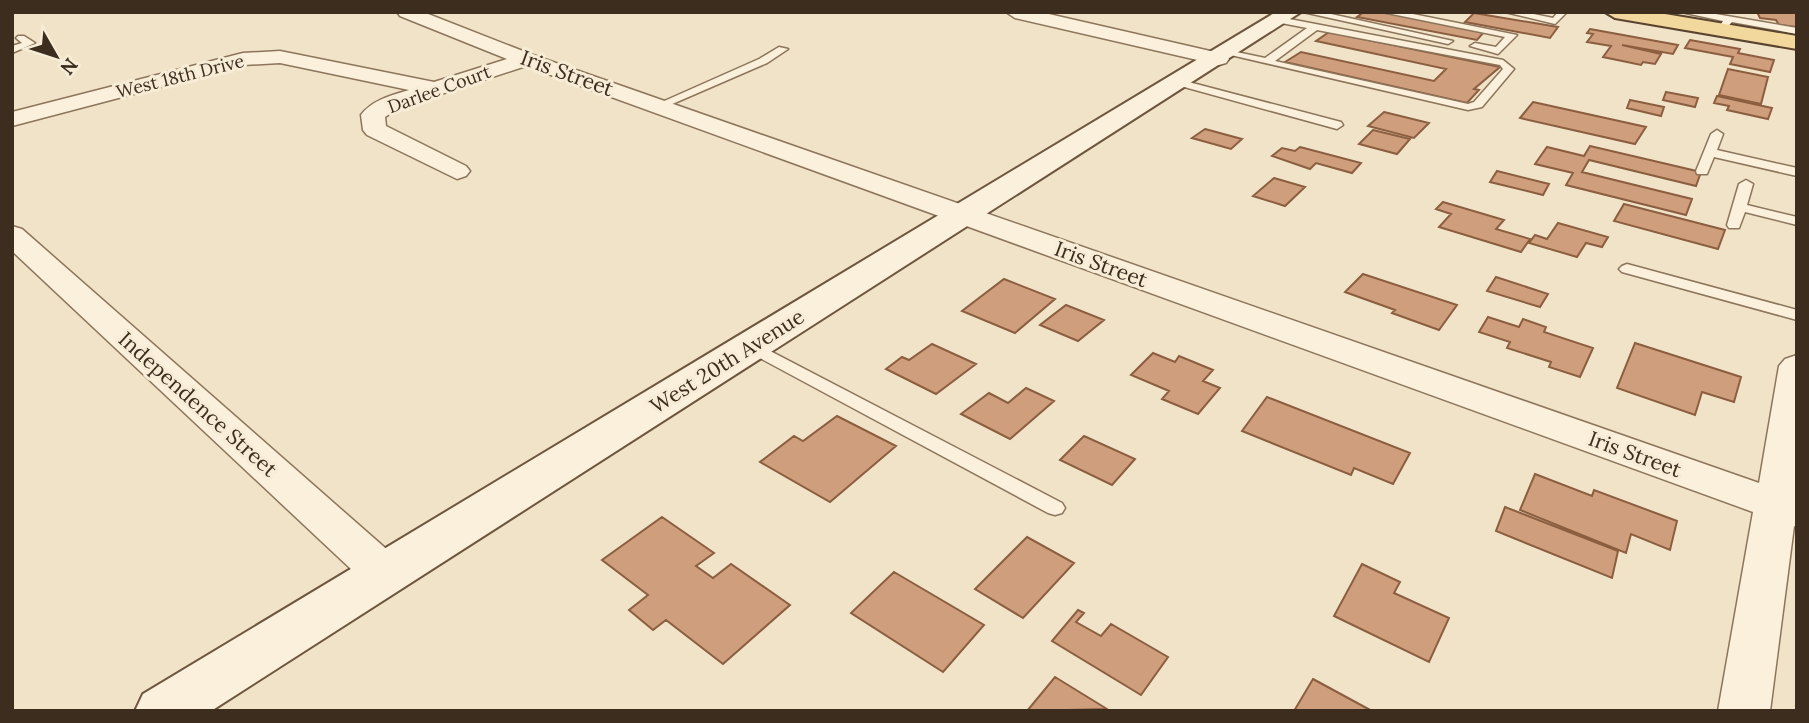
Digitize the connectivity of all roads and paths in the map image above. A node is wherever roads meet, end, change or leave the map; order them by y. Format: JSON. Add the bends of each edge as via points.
{"nodes":[{"id":1,"x":406,"y":12,"type":"edge"},
{"id":2,"x":1015,"y":12,"type":"edge"},
{"id":3,"x":1307,"y":12,"type":"edge"},
{"id":4,"x":1386,"y":12,"type":"edge"},
{"id":5,"x":1416,"y":12,"type":"edge"},
{"id":6,"x":1455,"y":12,"type":"edge"},
{"id":7,"x":1509,"y":12,"type":"edge"},
{"id":8,"x":1563,"y":12,"type":"edge"},
{"id":9,"x":1615,"y":12,"type":"edge"},
{"id":10,"x":1677,"y":15,"type":"edge"},
{"id":11,"x":1285,"y":16,"type":"edge"},
{"id":12,"x":1726,"y":25,"type":"junction"},
{"id":13,"x":1315,"y":27,"type":"junction"},
{"id":14,"x":1797,"y":31,"type":"edge"},
{"id":15,"x":21,"y":38,"type":"dead end"},
{"id":16,"x":1797,"y":43,"type":"edge"},
{"id":17,"x":783,"y":49,"type":"dead end"},
{"id":18,"x":12,"y":50,"type":"edge"},
{"id":19,"x":1223,"y":56,"type":"junction"},
{"id":20,"x":526,"y":60,"type":"junction"},
{"id":21,"x":1267,"y":62,"type":"junction"},
{"id":22,"x":1181,"y":83,"type":"junction"},
{"id":23,"x":432,"y":88,"type":"junction"},
{"id":24,"x":659,"y":106,"type":"junction"},
{"id":25,"x":12,"y":119,"type":"edge"},
{"id":26,"x":1337,"y":125,"type":"dead end"},
{"id":27,"x":1717,"y":135,"type":"dead end"},
{"id":28,"x":1710,"y":152,"type":"junction"},
{"id":29,"x":457,"y":171,"type":"dead end"},
{"id":30,"x":1702,"y":171,"type":"dead end"},
{"id":31,"x":1797,"y":172,"type":"edge"},
{"id":32,"x":1746,"y":184,"type":"dead end"},
{"id":33,"x":1740,"y":207,"type":"junction"},
{"id":34,"x":964,"y":215,"type":"junction"},
{"id":35,"x":1797,"y":221,"type":"edge"},
{"id":36,"x":1734,"y":225,"type":"dead end"},
{"id":37,"x":12,"y":235,"type":"edge"},
{"id":38,"x":1627,"y":269,"type":"dead end"},
{"id":39,"x":1797,"y":314,"type":"edge"},
{"id":40,"x":751,"y":346,"type":"junction"},
{"id":41,"x":1797,"y":366,"type":"edge"},
{"id":42,"x":1055,"y":508,"type":"dead end"},
{"id":43,"x":1786,"y":509,"type":"edge"},
{"id":44,"x":384,"y":573,"type":"junction"},
{"id":45,"x":163,"y":711,"type":"edge"},
{"id":46,"x":1744,"y":711,"type":"edge"}],
"edges":[{"from":1,"to":20,"type":"street","name":"Iris Street"},
{"from":2,"to":19,"type":"street"},
{"from":3,"to":4,"type":"lane","via":[[1498,51],[1512,35]]},
{"from":5,"to":6,"type":"lane","via":[[1448,18]]},
{"from":7,"to":8,"type":"lane","via":[[1555,21]]},
{"from":9,"to":10,"type":"main road"},
{"from":10,"to":12,"type":"main road"},
{"from":11,"to":13,"type":"lane"},
{"from":11,"to":19,"type":"street","name":"West 20th Avenue"},
{"from":12,"to":14,"type":"lane"},
{"from":12,"to":16,"type":"main road"},
{"from":13,"to":21,"type":"lane"},
{"from":13,"to":21,"type":"lane","via":[[1503,63],[1509,69],[1478,105],[1468,107]]},
{"from":15,"to":18,"type":"lane","via":[[30,43]]},
{"from":17,"to":24,"type":"lane"},
{"from":19,"to":21,"type":"lane"},
{"from":19,"to":22,"type":"street","name":"West 20th Avenue"},
{"from":20,"to":23,"type":"street","name":"Darlee Court"},
{"from":20,"to":24,"type":"street","name":"Iris Street"},
{"from":22,"to":26,"type":"lane"},
{"from":22,"to":34,"type":"street","name":"West 20th Avenue"},
{"from":23,"to":25,"type":"street","name":"West 18th Drive","via":[[279,57],[243,59]]},
{"from":23,"to":29,"type":"street","name":"Darlee Court","via":[[373,115],[375,130]]},
{"from":24,"to":34,"type":"street","name":"Iris Street"},
{"from":27,"to":28,"type":"lane"},
{"from":28,"to":30,"type":"lane"},
{"from":28,"to":31,"type":"lane"},
{"from":32,"to":33,"type":"lane"},
{"from":33,"to":35,"type":"lane"},
{"from":33,"to":36,"type":"lane"},
{"from":34,"to":40,"type":"street","name":"West 20th Avenue"},
{"from":34,"to":43,"type":"street","name":"Iris Street"},
{"from":37,"to":44,"type":"street","name":"Independence Street"},
{"from":38,"to":39,"type":"lane"},
{"from":40,"to":42,"type":"lane"},
{"from":40,"to":44,"type":"street","name":"West 20th Avenue"},
{"from":41,"to":43,"type":"street"},
{"from":43,"to":46,"type":"street"},
{"from":44,"to":45,"type":"street","name":"West 20th Avenue"}]}
